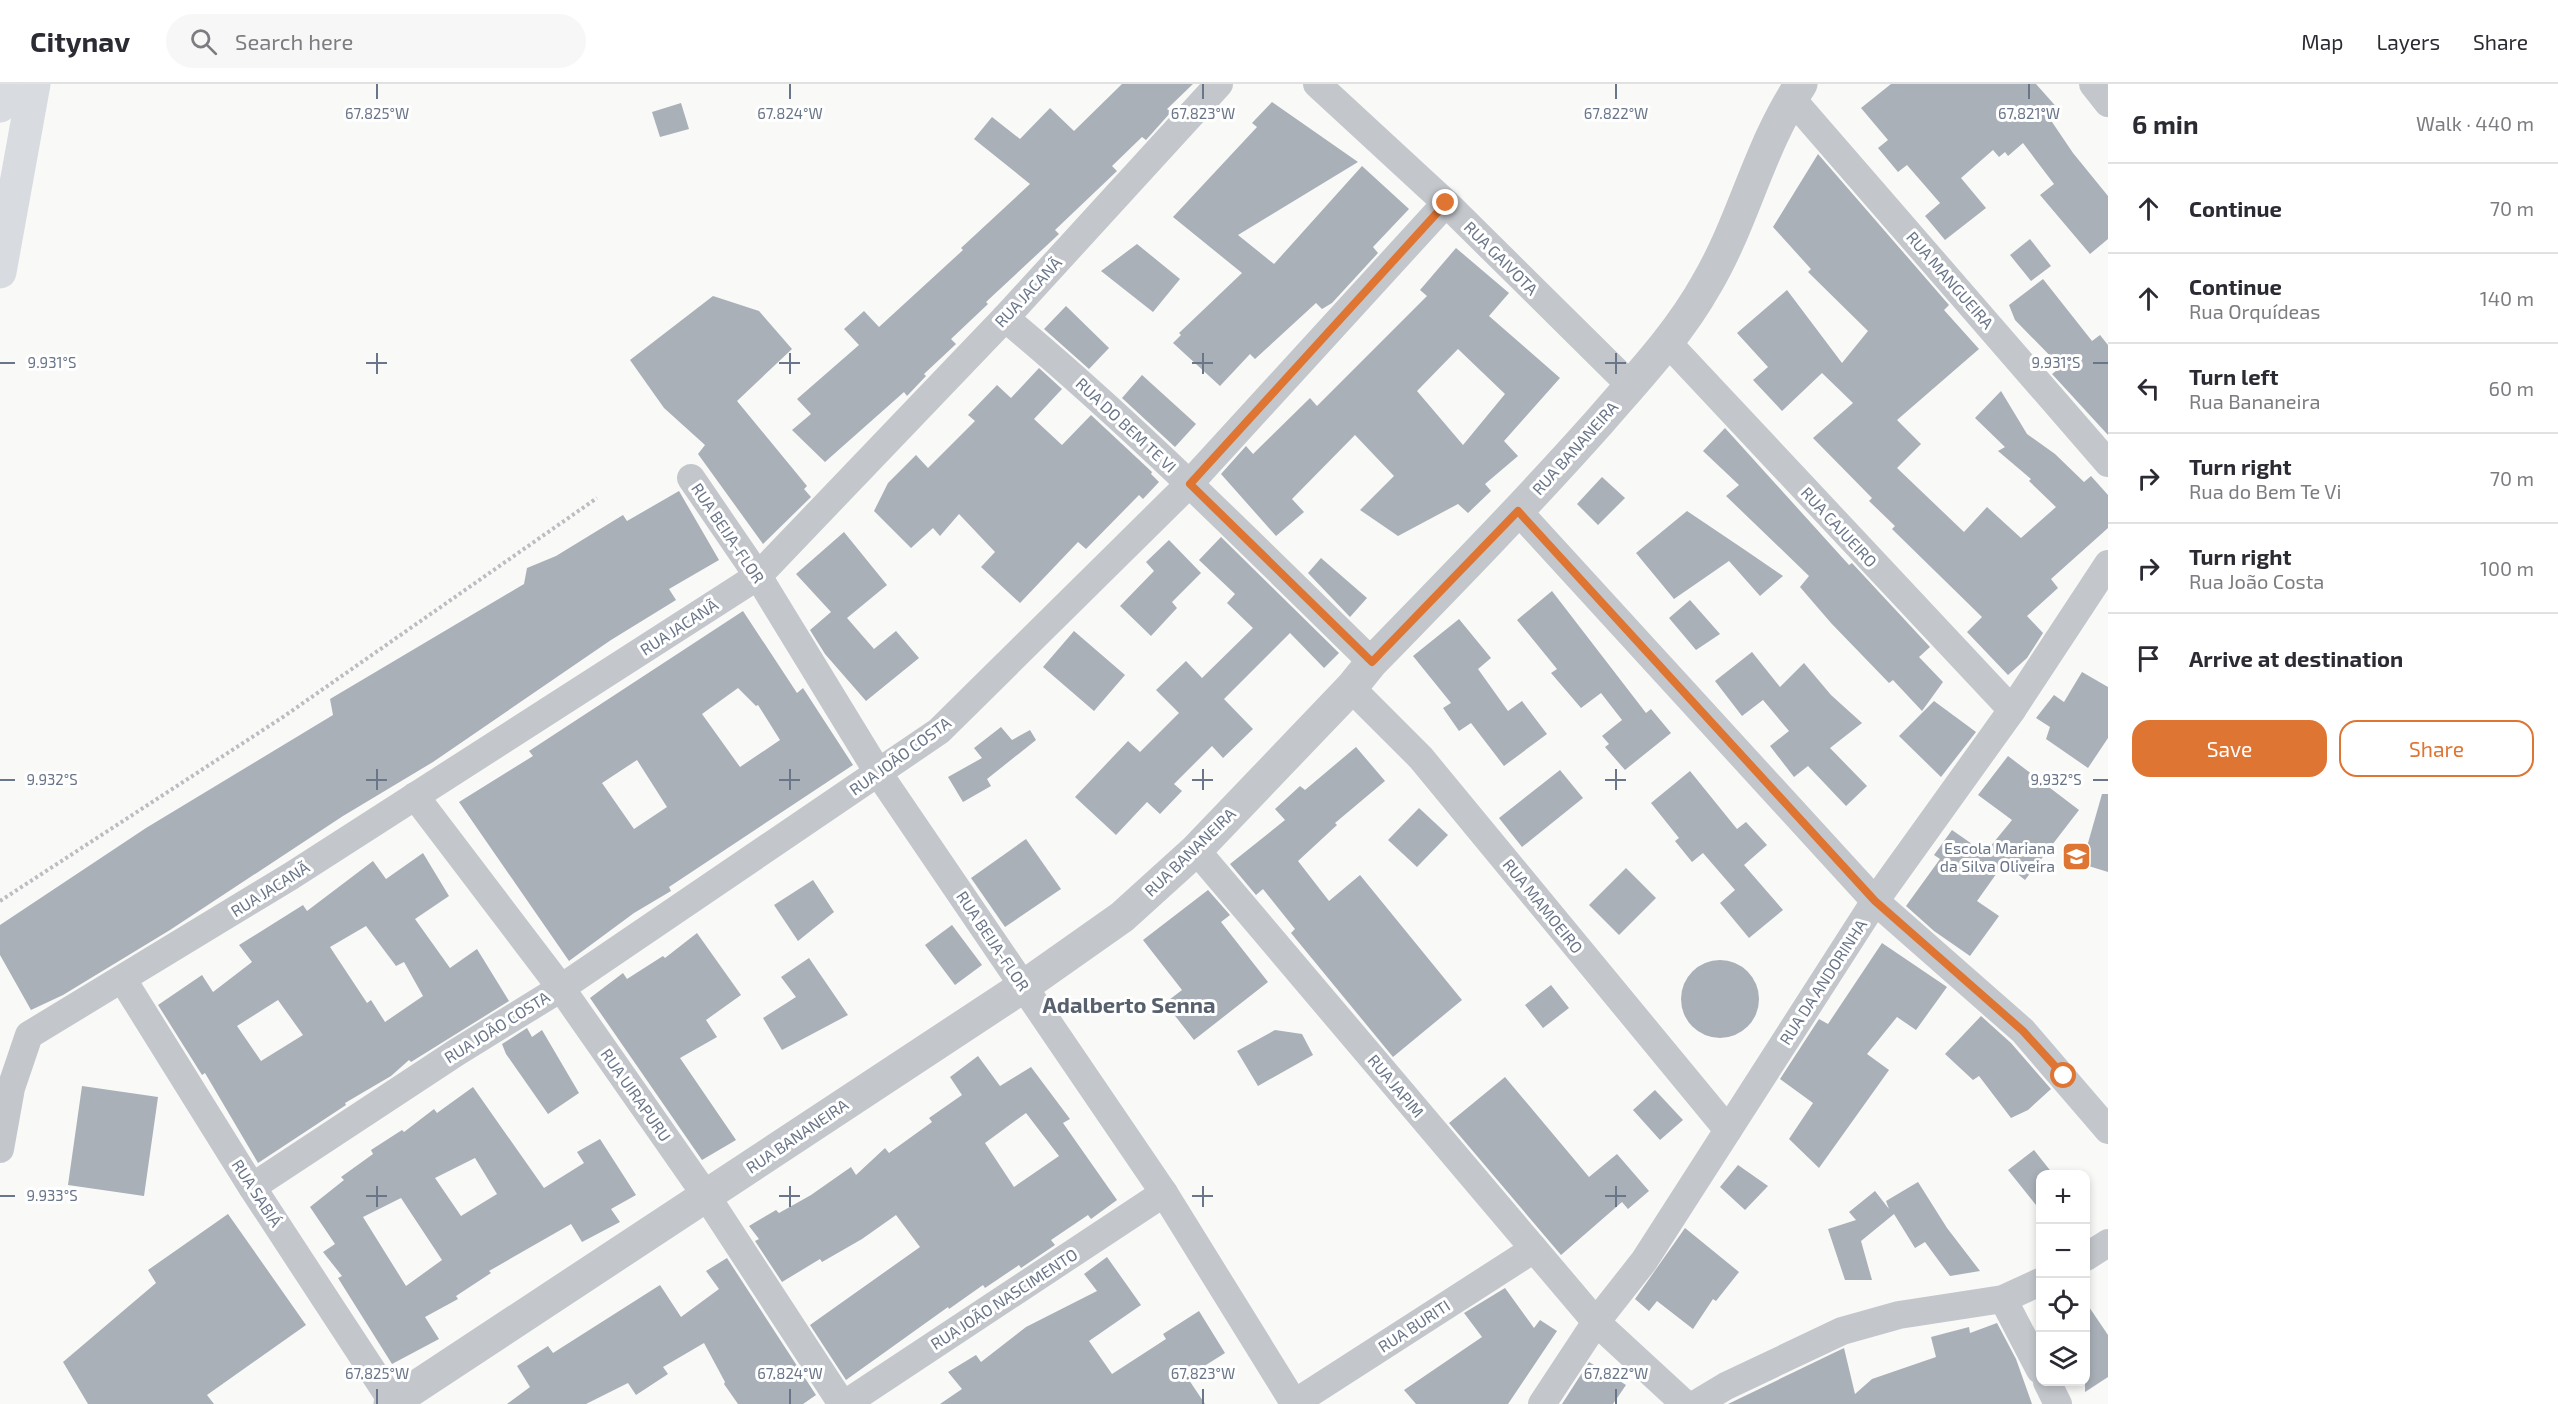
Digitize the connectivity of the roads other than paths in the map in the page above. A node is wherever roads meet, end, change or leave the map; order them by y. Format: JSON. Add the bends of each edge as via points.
{"nodes":[{"id":1,"x":5,"y":84,"type":"edge"},
{"id":2,"x":34,"y":84,"type":"edge"},
{"id":3,"x":1219,"y":84,"type":"edge"},
{"id":4,"x":1317,"y":84,"type":"edge"},
{"id":5,"x":2093,"y":84,"type":"edge"},
{"id":6,"x":1796,"y":91,"type":"edge"},
{"id":7,"x":2108,"y":103,"type":"edge"},
{"id":8,"x":0,"y":106,"type":"edge"},
{"id":9,"x":1446,"y":203,"type":"junction"},
{"id":10,"x":0,"y":272,"type":"edge"},
{"id":11,"x":1005,"y":318,"type":"junction"},
{"id":12,"x":1667,"y":342,"type":"junction"},
{"id":13,"x":1630,"y":386,"type":"junction"},
{"id":14,"x":2108,"y":463,"type":"edge"},
{"id":15,"x":691,"y":478,"type":"dead end"},
{"id":16,"x":1190,"y":484,"type":"junction"},
{"id":17,"x":1518,"y":511,"type":"junction"},
{"id":18,"x":2108,"y":564,"type":"edge"},
{"id":19,"x":758,"y":576,"type":"junction"},
{"id":20,"x":1372,"y":662,"type":"junction"},
{"id":21,"x":1350,"y":688,"type":"junction"},
{"id":22,"x":2012,"y":710,"type":"junction"},
{"id":23,"x":879,"y":774,"type":"junction"},
{"id":24,"x":415,"y":796,"type":"junction"},
{"id":25,"x":1196,"y":850,"type":"junction"},
{"id":26,"x":1875,"y":901,"type":"junction"},
{"id":27,"x":123,"y":980,"type":"junction"},
{"id":28,"x":1024,"y":986,"type":"junction"},
{"id":29,"x":561,"y":988,"type":"junction"},
{"id":30,"x":1728,"y":1130,"type":"junction"},
{"id":31,"x":2108,"y":1130,"type":"edge"},
{"id":32,"x":0,"y":1149,"type":"edge"},
{"id":33,"x":252,"y":1188,"type":"junction"},
{"id":34,"x":1164,"y":1193,"type":"junction"},
{"id":35,"x":707,"y":1197,"type":"junction"},
{"id":36,"x":2108,"y":1243,"type":"edge"},
{"id":37,"x":1534,"y":1249,"type":"junction"},
{"id":38,"x":2090,"y":1254,"type":"edge"},
{"id":39,"x":2036,"y":1284,"type":"edge"},
{"id":40,"x":2003,"y":1299,"type":"junction"},
{"id":41,"x":1596,"y":1322,"type":"junction"},
{"id":42,"x":2036,"y":1362,"type":"edge"},
{"id":43,"x":2049,"y":1386,"type":"edge"},
{"id":44,"x":392,"y":1403,"type":"edge"},
{"id":45,"x":844,"y":1404,"type":"edge"},
{"id":46,"x":1294,"y":1404,"type":"edge"},
{"id":47,"x":1542,"y":1404,"type":"edge"},
{"id":48,"x":1685,"y":1404,"type":"edge"},
{"id":49,"x":1696,"y":1404,"type":"edge"},
{"id":50,"x":2058,"y":1404,"type":"edge"}],
"edges":[{"from":1,"to":8,"type":"main road"},
{"from":2,"to":10,"type":"main road"},
{"from":3,"to":11,"type":"street","name":"RUA JACANÃ"},
{"from":4,"to":9,"type":"street","name":"RUA GAIVOTA"},
{"from":5,"to":7,"type":"street"},
{"from":6,"to":12,"type":"street","name":"RUA BANANEIRA","via":[[1706,286]]},
{"from":6,"to":14,"type":"street","name":"RUA MANGUEIRA"},
{"from":9,"to":13,"type":"street","name":"RUA GAIVOTA"},
{"from":9,"to":16,"type":"street","name":"RUA JOÃO COSTA"},
{"from":11,"to":16,"type":"street","name":"RUA DO BEM TE VI"},
{"from":11,"to":19,"type":"street","name":"RUA JACANÃ"},
{"from":12,"to":13,"type":"street","name":"RUA BANANEIRA"},
{"from":12,"to":22,"type":"street","name":"RUA CAJUEIRO"},
{"from":13,"to":17,"type":"street","name":"RUA BANANEIRA"},
{"from":15,"to":19,"type":"street","name":"RUA BEIJA-FLOR"},
{"from":16,"to":20,"type":"street","name":"RUA DO BEM TE VI"},
{"from":16,"to":23,"type":"street","name":"RUA JOÃO COSTA","via":[[939,731]]},
{"from":17,"to":20,"type":"street","name":"RUA BANANEIRA"},
{"from":17,"to":26,"type":"street"},
{"from":18,"to":22,"type":"street","name":"RUA DA ANDORINHA"},
{"from":19,"to":23,"type":"street","name":"RUA BEIJA-FLOR"},
{"from":19,"to":24,"type":"street","name":"RUA JACANÃ"},
{"from":20,"to":21,"type":"street","name":"RUA BANANEIRA"},
{"from":21,"to":25,"type":"street","name":"RUA BANANEIRA"},
{"from":21,"to":30,"type":"street","name":"RUA MAMOEIRO","via":[[1421,758]]},
{"from":22,"to":26,"type":"street","name":"RUA DA ANDORINHA"},
{"from":23,"to":28,"type":"street","name":"RUA BEIJA-FLOR"},
{"from":23,"to":29,"type":"street","name":"RUA JOÃO COSTA"},
{"from":24,"to":27,"type":"street","name":"RUA JACANÃ"},
{"from":24,"to":29,"type":"street","name":"RUA UIRAPURU"},
{"from":25,"to":28,"type":"street","name":"RUA BANANEIRA","via":[[1122,917]]},
{"from":25,"to":37,"type":"street","name":"RUA JAPIM"},
{"from":26,"to":30,"type":"street","name":"RUA DA ANDORINHA"},
{"from":26,"to":31,"type":"street","via":[[2023,1031]]},
{"from":27,"to":32,"type":"street","name":"RUA JACANÃ","via":[[29,1035],[11,1088]]},
{"from":27,"to":33,"type":"street","name":"RUA SABIÁ"},
{"from":28,"to":34,"type":"street","name":"RUA BEIJA-FLOR"},
{"from":28,"to":35,"type":"street","name":"RUA BANANEIRA"},
{"from":29,"to":33,"type":"street","name":"RUA JOÃO COSTA"},
{"from":29,"to":35,"type":"street","name":"RUA UIRAPURU"},
{"from":30,"to":41,"type":"street","name":"RUA DA ANDORINHA","via":[[1644,1261]]},
{"from":33,"to":44,"type":"street","name":"RUA SABIÁ"},
{"from":34,"to":45,"type":"street","name":"RUA JOÃO NASCIMENTO"},
{"from":34,"to":46,"type":"street","name":"RUA BEIJA-FLOR"},
{"from":35,"to":44,"type":"street","name":"RUA BANANEIRA"},
{"from":35,"to":45,"type":"street","name":"RUA UIRAPURU"},
{"from":36,"to":38,"type":"street"},
{"from":37,"to":41,"type":"street","name":"RUA JAPIM"},
{"from":37,"to":46,"type":"street","name":"RUA BURITI"},
{"from":39,"to":40,"type":"street"},
{"from":40,"to":42,"type":"street"},
{"from":40,"to":49,"type":"street","via":[[1899,1315],[1842,1331]]},
{"from":41,"to":47,"type":"street","name":"RUA DA ANDORINHA"},
{"from":41,"to":48,"type":"street","name":"RUA JAPIM"},
{"from":43,"to":50,"type":"street"}]}
